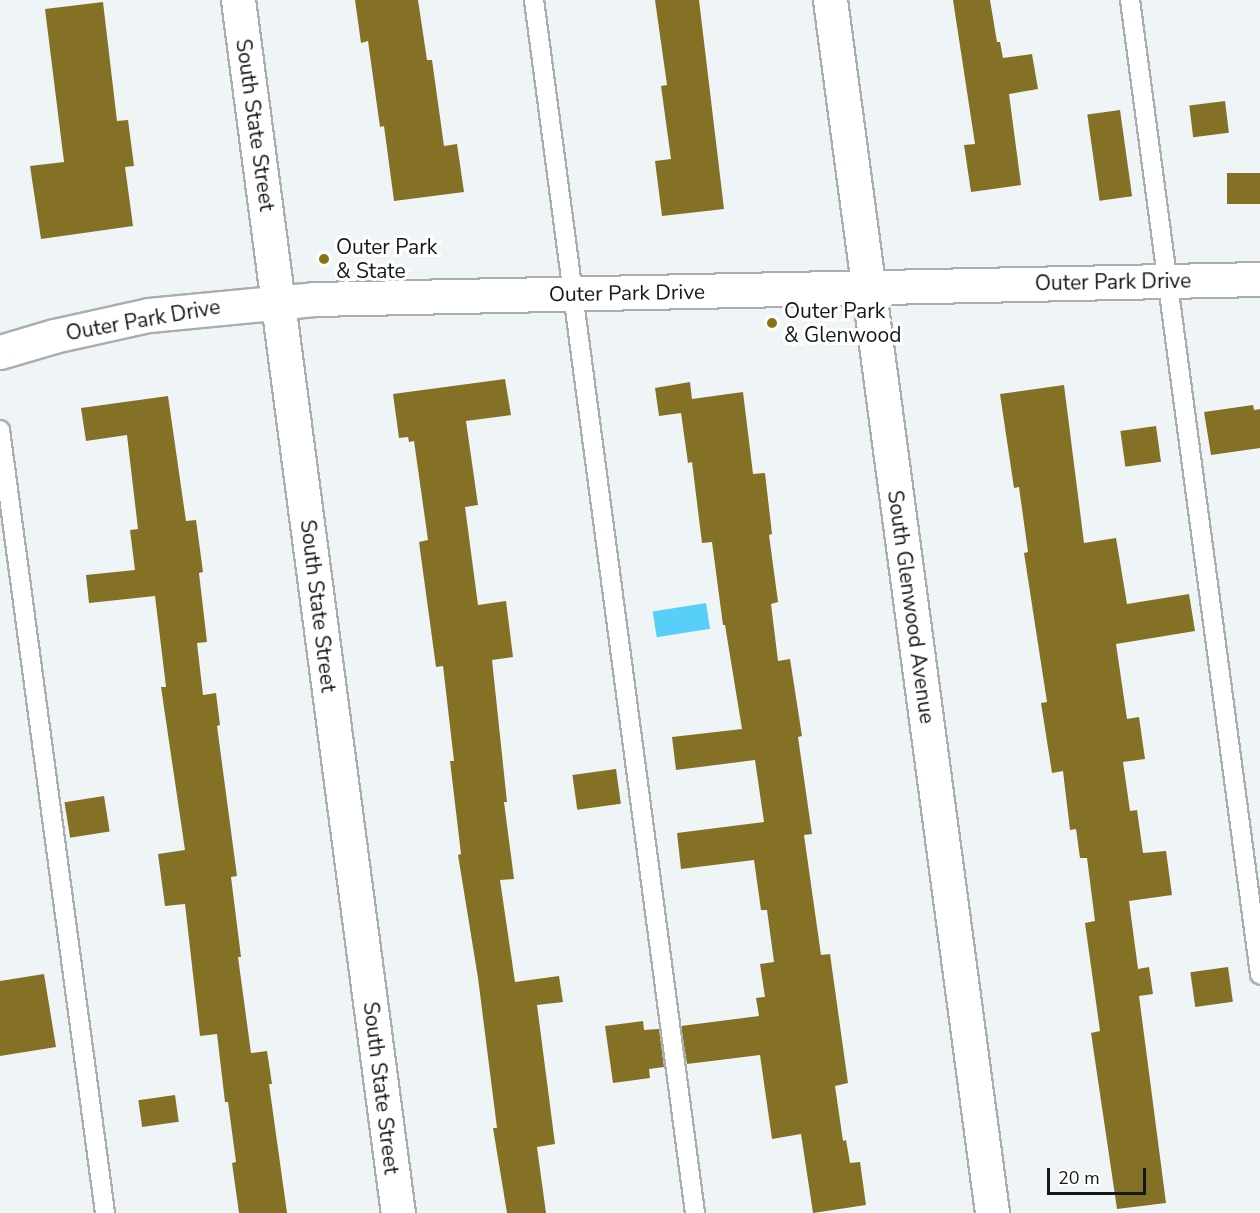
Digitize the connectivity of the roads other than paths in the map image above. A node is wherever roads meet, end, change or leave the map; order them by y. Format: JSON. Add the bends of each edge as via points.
{"nodes":[{"id":1,"x":238,"y":0,"type":"edge"},
{"id":2,"x":534,"y":0,"type":"edge"},
{"id":3,"x":830,"y":0,"type":"edge"},
{"id":4,"x":1130,"y":0,"type":"edge"},
{"id":5,"x":1260,"y":279,"type":"edge"},
{"id":6,"x":1167,"y":281,"type":"junction"},
{"id":7,"x":868,"y":288,"type":"junction"},
{"id":8,"x":573,"y":294,"type":"junction"},
{"id":9,"x":278,"y":302,"type":"junction"},
{"id":10,"x":0,"y":352,"type":"edge"},
{"id":11,"x":0,"y":430,"type":"edge"},
{"id":12,"x":1260,"y":974,"type":"edge"},
{"id":13,"x":105,"y":1213,"type":"edge"},
{"id":14,"x":398,"y":1213,"type":"edge"},
{"id":15,"x":695,"y":1213,"type":"edge"},
{"id":16,"x":992,"y":1213,"type":"edge"}],
"edges":[{"from":1,"to":9,"type":"street","name":"South State Street"},
{"from":2,"to":8,"type":"lane"},
{"from":3,"to":7,"type":"street","name":"South Glenwood Avenue"},
{"from":4,"to":6,"type":"lane"},
{"from":5,"to":6,"type":"street","name":"Outer Park Drive"},
{"from":6,"to":7,"type":"street","name":"Outer Park Drive"},
{"from":6,"to":12,"type":"lane"},
{"from":7,"to":8,"type":"street","name":"Outer Park Drive"},
{"from":7,"to":16,"type":"street","name":"South Glenwood Avenue"},
{"from":8,"to":9,"type":"street","name":"Outer Park Drive"},
{"from":8,"to":15,"type":"lane"},
{"from":9,"to":10,"type":"street","name":"Outer Park Drive","via":[[148,315]]},
{"from":9,"to":14,"type":"street","name":"South State Street"},
{"from":11,"to":13,"type":"lane"}]}
